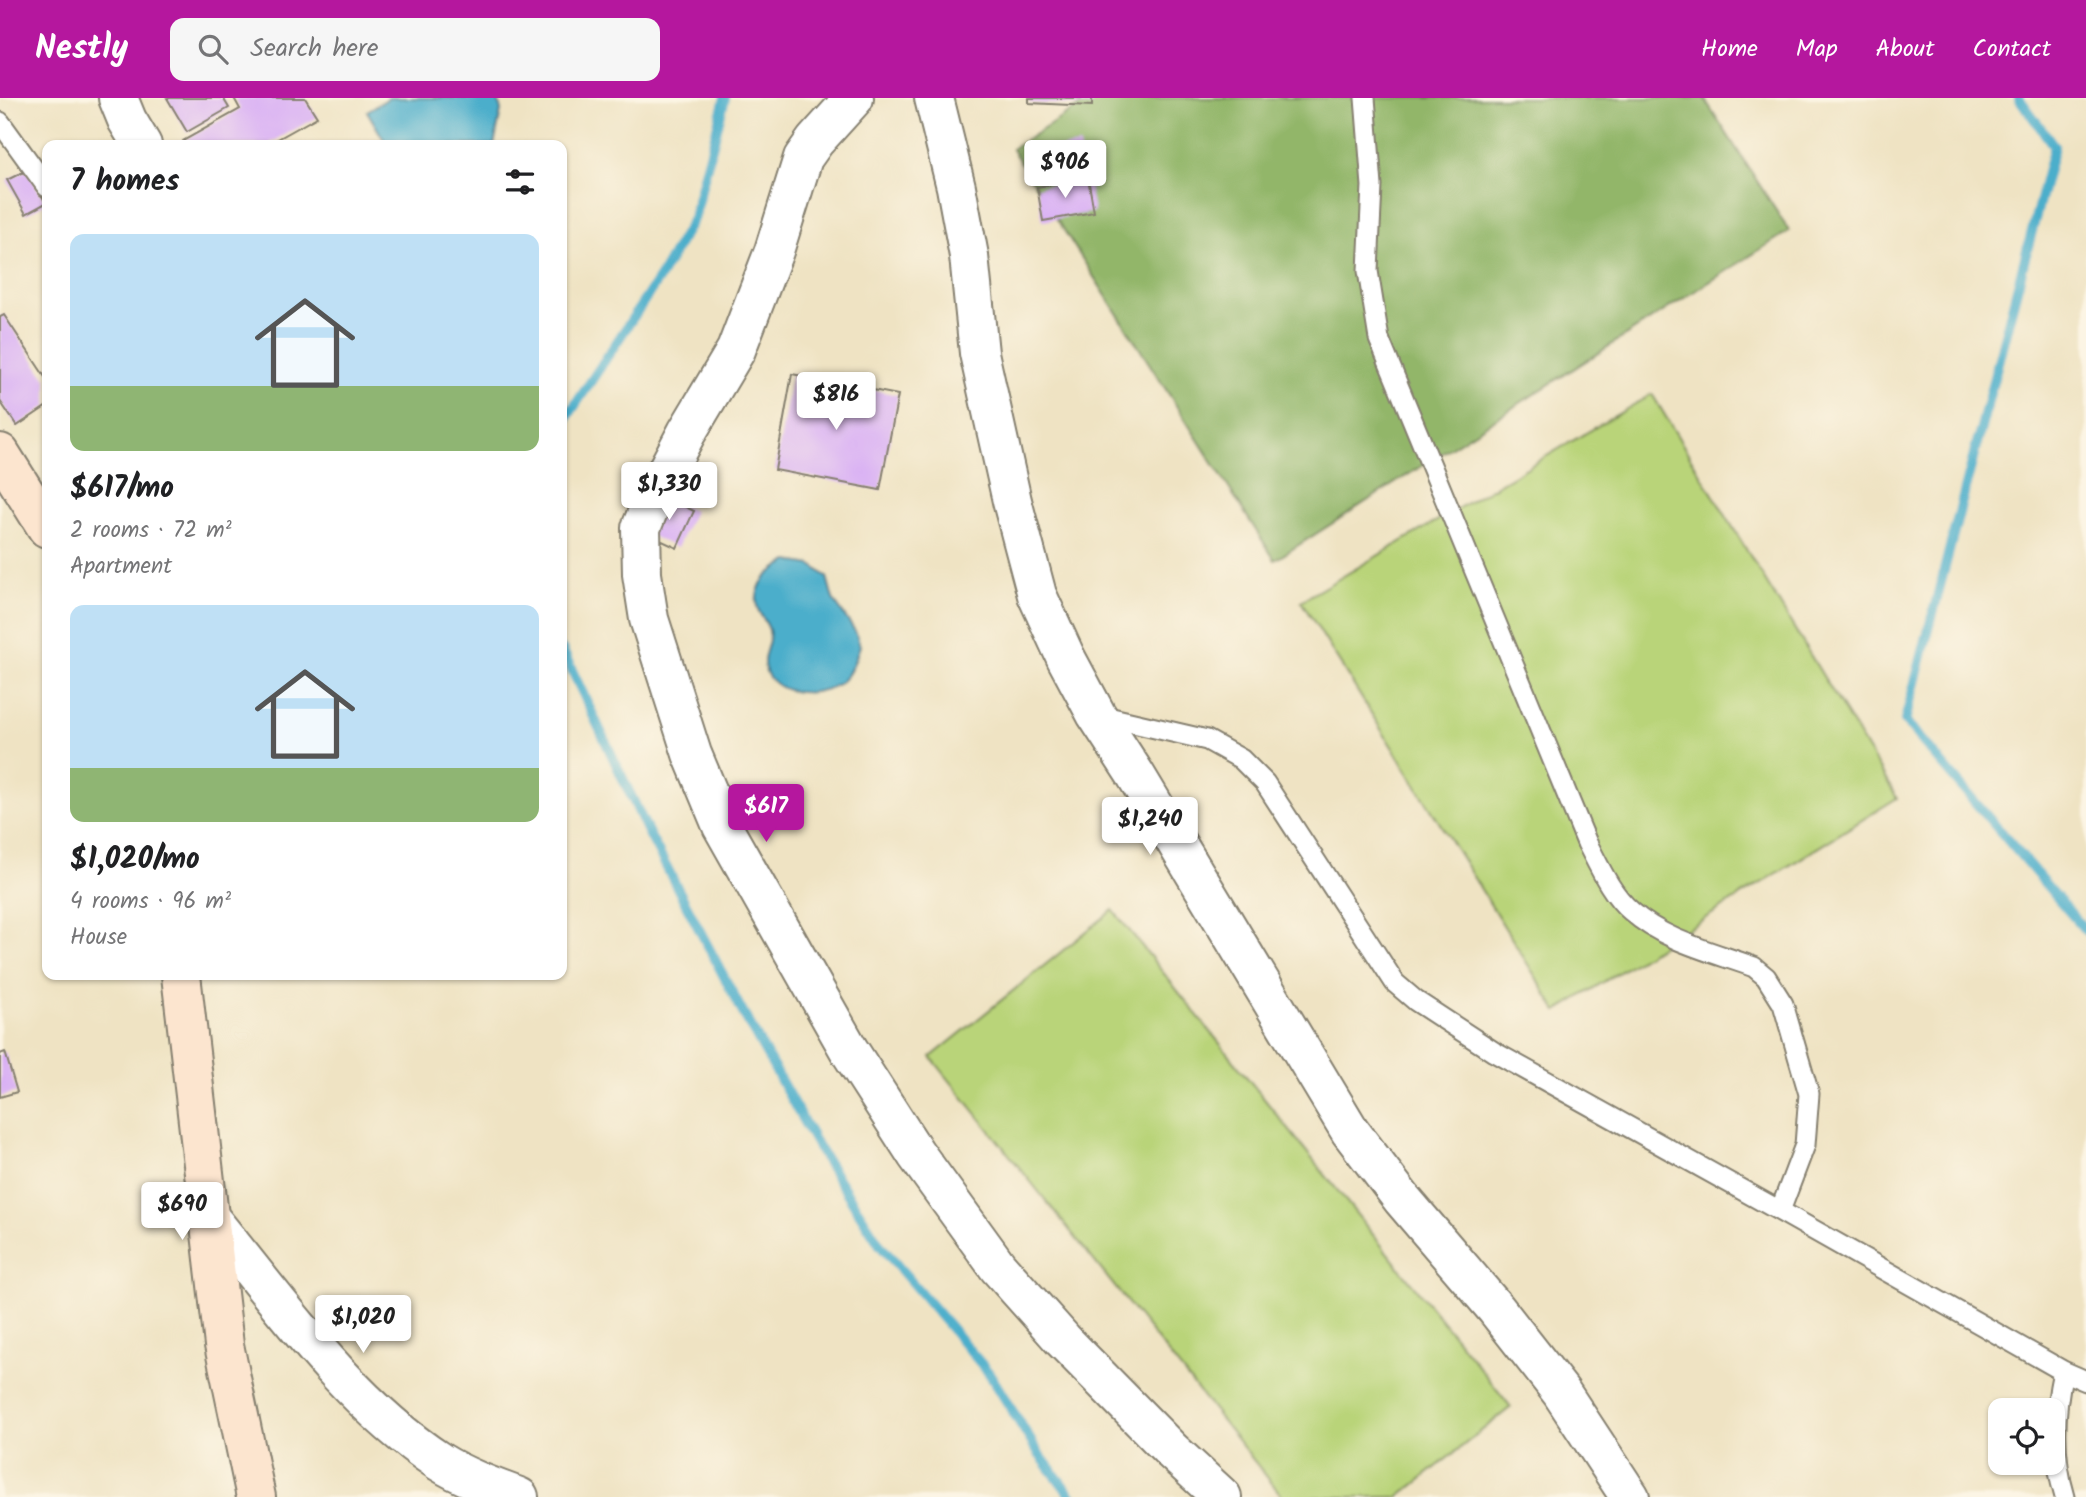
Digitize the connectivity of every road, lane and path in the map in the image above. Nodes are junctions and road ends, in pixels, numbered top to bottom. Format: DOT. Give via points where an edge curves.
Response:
graph roads {
  1 [pos="118,98"];
  2 [pos="854,98"];
  3 [pos="934,98"];
  4 [pos="1366,98"];
  5 [pos="0,122"];
  6 [pos="139,140"];
  7 [pos="42,180"];
  8 [pos="21,475"];
  9 [pos="42,518"];
  10 [pos="1096,714"];
  11 [pos="182,980"];
  12 [pos="1780,1211"];
  13 [pos="209,1217"];
  14 [pos="2063,1371"];
  15 [pos="2086,1381"];
  16 [pos="256,1497"];
  17 [pos="519,1497"];
  18 [pos="1222,1497"];
  19 [pos="1630,1497"];
  20 [pos="2065,1497"];
  1 -- 6 [label="street"];
  2 -- 18 [label="street" via="803,158 736,350 687,432 641,528 649,620 692,754 722,826 849,1050 916,1154 998,1267 1063,1340"];
  3 -- 10 [label="street" via="964,228 979,353 1022,542 1037,595"];
  4 -- 12 [label="lane" via="1372,186 1368,271 1379,339 1587,843 1630,911 1656,930 1754,967 1783,1004 1810,1094 1805,1145"];
  5 -- 7 [label="lane"];
  8 -- 9 [label="street"];
  10 -- 12 [label="lane" via="1207,740 1241,760 1265,783 1395,983 1416,1001 1494,1052"];
  10 -- 19 [label="street" via="1350,1131 1561,1392"];
  11 -- 13 [label="street"];
  12 -- 14 [label="lane"];
  13 -- 16 [label="street" via="224,1345"];
  13 -- 17 [label="street" via="340,1374 398,1431 442,1463"];
  14 -- 15 [label="lane"];
  14 -- 20 [label="lane" via="2055,1441"];
}
